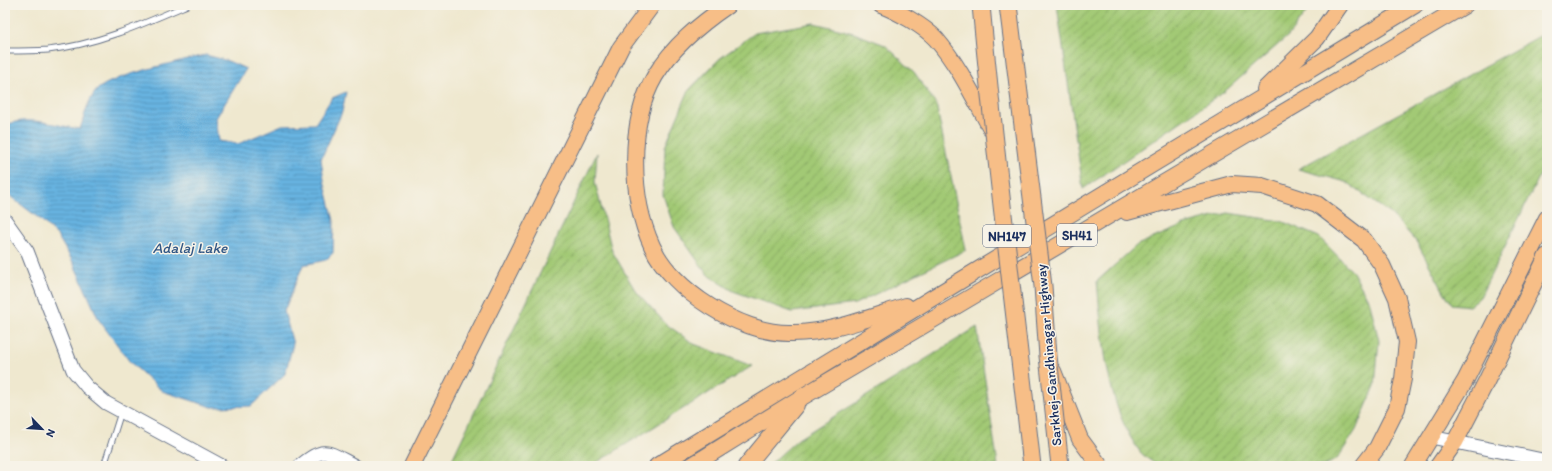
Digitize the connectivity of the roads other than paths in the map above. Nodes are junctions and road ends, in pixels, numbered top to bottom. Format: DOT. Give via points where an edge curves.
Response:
graph roads {
  1 [pos="187,5"];
  2 [pos="652,5"];
  3 [pos="728,5"];
  4 [pos="881,5"];
  5 [pos="981,5"];
  6 [pos="1008,5"];
  7 [pos="1340,5"];
  8 [pos="1415,5"];
  9 [pos="1465,5"];
  10 [pos="5,51"];
  11 [pos="1244,110"];
  12 [pos="993,132"];
  13 [pos="1107,218"];
  14 [pos="1547,218"];
  15 [pos="5,220"];
  16 [pos="1547,256"];
  17 [pos="930,298"];
  18 [pos="1048,356"];
  19 [pos="802,397"];
  20 [pos="121,411"];
  21 [pos="1431,437"];
  22 [pos="1455,442"];
  23 [pos="1547,460"];
  24 [pos="104,466"];
  25 [pos="222,466"];
  26 [pos="300,466"];
  27 [pos="355,466"];
  28 [pos="412,466"];
  29 [pos="657,466"];
  30 [pos="691,466"];
  31 [pos="746,466"];
  32 [pos="1032,466"];
  33 [pos="1060,466"];
  34 [pos="1100,466"];
  35 [pos="1363,466"];
  36 [pos="1413,466"];
  37 [pos="1438,466"];
  1 -- 10 [label="lane" via="120,32 80,44 48,50"];
  2 -- 28 [label="main road" via="621,47"];
  3 -- 17 [label="main road" via="703,22 674,50 654,77 641,111 636,145 635,180 643,220 652,247 671,274 697,298 752,328 788,334 831,329"];
  4 -- 12 [label="main road" via="898,11 935,38 961,74"];
  5 -- 12 [label="highway, Sarkhej-Gandhinagar Highway / NH147, bridge"];
  6 -- 18 [label="highway, Sarkhej-Gandhinagar Highway / NH147, bridge" via="1042,278"];
  7 -- 11 [label="main road" via="1317,38"];
  8 -- 11 [label="main road, SH41"];
  9 -- 13 [label="main road, SH41"];
  11 -- 17 [label="main road, SH41"];
  12 -- 32 [label="highway, Sarkhej-Gandhinagar Highway / NH147, bridge"];
  13 -- 19 [label="main road, SH41"];
  13 -- 35 [label="main road" via="1232,184 1262,186 1317,204 1364,240 1382,264 1397,298 1407,342 1398,408 1377,448"];
  14 -- 21 [label="main road" via="1465,381"];
  15 -- 20 [label="street" via="27,252 73,370 87,387 106,403"];
  16 -- 22 [label="main road"];
  17 -- 29 [label="main road, SH41"];
  18 -- 33 [label="highway, Sarkhej-Gandhinagar Highway / NH147, bridge"];
  18 -- 34 [label="main road" via="1080,439"];
  19 -- 30 [label="main road, SH41"];
  19 -- 31 [label="main road"];
  20 -- 24 [label="lane"];
  20 -- 25 [label="street"];
  21 -- 22 [label="street"];
  21 -- 36 [label="main road"];
  22 -- 23 [label="street"];
  22 -- 37 [label="main road"];
  26 -- 27 [label="street" via="313,454 322,452 332,454"];
}
